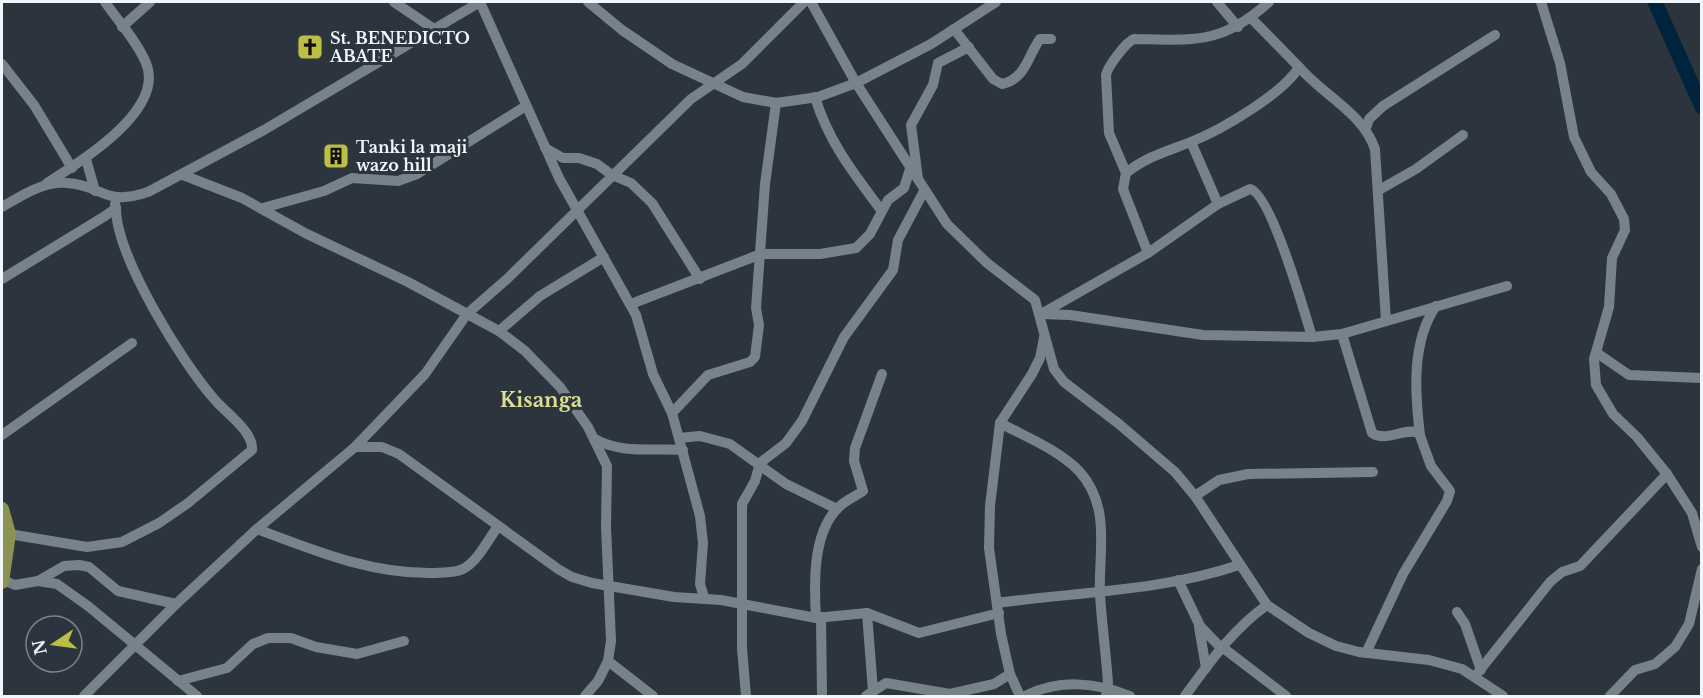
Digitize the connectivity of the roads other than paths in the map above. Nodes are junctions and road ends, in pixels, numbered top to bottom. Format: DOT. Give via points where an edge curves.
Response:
graph roads {
  1 [pos="105,2"];
  2 [pos="150,2"];
  3 [pos="394,2"];
  4 [pos="480,2"];
  5 [pos="588,2"];
  6 [pos="804,2"];
  7 [pos="812,2"];
  8 [pos="996,2"];
  9 [pos="1217,2"];
  10 [pos="1269,2"];
  11 [pos="1541,2"];
  12 [pos="1251,18"];
  13 [pos="122,27"];
  14 [pos="1238,27"];
  15 [pos="434,29"];
  16 [pos="954,29"];
  17 [pos="1495,35"];
  18 [pos="1051,39"];
  19 [pos="969,47"];
  20 [pos="2,64"];
  21 [pos="1299,68"];
  22 [pos="716,82"];
  23 [pos="856,83"];
  24 [pos="815,97"];
  25 [pos="777,103"];
  26 [pos="526,106"];
  27 [pos="1366,128"];
  28 [pos="1463,135"];
  29 [pos="1191,142"];
  30 [pos="545,148"];
  31 [pos="86,159"];
  32 [pos="72,168"];
  33 [pos="910,169"];
  34 [pos="1126,173"];
  35 [pos="183,175"];
  36 [pos="612,176"];
  37 [pos="918,180"];
  38 [pos="42,186"];
  39 [pos="1379,190"];
  40 [pos="95,191"];
  41 [pos="924,191"];
  42 [pos="115,203"];
  43 [pos="1218,204"];
  44 [pos="2,207"];
  45 [pos="263,208"];
  46 [pos="881,210"];
  47 [pos="575,211"];
  48 [pos="1148,253"];
  49 [pos="761,254"];
  50 [pos="604,257"];
  51 [pos="2,279"];
  52 [pos="700,279"];
  53 [pos="1507,286"];
  54 [pos="631,304"];
  55 [pos="1436,306"];
  56 [pos="467,314"];
  57 [pos="1041,314"];
  58 [pos="1386,321"];
  59 [pos="500,331"];
  60 [pos="1342,334"];
  61 [pos="1045,336"];
  62 [pos="1312,337"];
  63 [pos="132,343"];
  64 [pos="1597,353"];
  65 [pos="882,374"];
  66 [pos="1701,378"];
  67 [pos="672,413"];
  68 [pos="1000,423"];
  69 [pos="2,435"];
  70 [pos="1420,435"];
  71 [pos="679,438"];
  72 [pos="595,439"];
  73 [pos="355,447"];
  74 [pos="683,450"];
  75 [pos="760,464"];
  76 [pos="1373,472"];
  77 [pos="1667,474"];
  78 [pos="1195,496"];
  79 [pos="2,508"];
  80 [pos="837,509"];
  81 [pos="498,526"];
  82 [pos="257,529"];
  83 [pos="9,534"];
  84 [pos="1701,547"];
  85 [pos="1239,565"];
  86 [pos="1701,569"];
  87 [pos="1178,580"];
  88 [pos="2,581"];
  89 [pos="38,581"];
  90 [pos="610,586"];
  91 [pos="1100,592"];
  92 [pos="704,597"];
  93 [pos="176,604"];
  94 [pos="742,605"];
  95 [pos="1267,605"];
  96 [pos="998,608"];
  97 [pos="1457,612"];
  98 [pos="867,613"];
  99 [pos="818,617"];
  100 [pos="1198,621"];
  101 [pos="404,641"];
  102 [pos="135,645"];
  103 [pos="1221,648"];
  104 [pos="1366,653"];
  105 [pos="608,661"];
  106 [pos="1206,668"];
  107 [pos="1478,673"];
  108 [pos="1010,674"];
  109 [pos="178,681"];
  110 [pos="870,693"];
  111 [pos="1107,694"];
  112 [pos="84,696"];
  113 [pos="197,696"];
  114 [pos="585,696"];
  115 [pos="653,696"];
  116 [pos="746,696"];
  117 [pos="822,696"];
  118 [pos="1020,696"];
  119 [pos="1025,696"];
  120 [pos="1130,696"];
  121 [pos="1185,696"];
  122 [pos="1286,696"];
  123 [pos="1503,696"];
  124 [pos="1610,696"];
  1 -- 13 [label="street"];
  2 -- 13 [label="street"];
  3 -- 15 [label="street"];
  4 -- 15 [label="street"];
  4 -- 26 [label="street"];
  5 -- 22 [label="street" via="653,52 687,72"];
  6 -- 22 [label="street" via="742,64"];
  7 -- 23 [label="street"];
  8 -- 16 [label="street"];
  9 -- 14 [label="street"];
  10 -- 12 [label="street"];
  11 -- 64 [label="street" via="1560,63 1574,137 1591,172 1611,194 1624,219 1624,230 1612,258 1609,307"];
  12 -- 14 [label="street"];
  12 -- 21 [label="street"];
  13 -- 31 [label="street" via="146,63 148,85 131,118"];
  14 -- 34 [label="street" via="1211,38 1131,40 1111,62 1106,75 1108,122"];
  15 -- 35 [label="street"];
  16 -- 19 [label="street"];
  16 -- 23 [label="street"];
  17 -- 27 [label="street" via="1383,106 1369,119"];
  18 -- 19 [label="street" via="1040,39 1028,65 1013,80 1002,84 993,79"];
  19 -- 37 [label="street" via="938,63 933,85 913,117 911,132"];
  20 -- 32 [label="street" via="34,105"];
  21 -- 27 [label="street"];
  21 -- 29 [label="street" via="1287,83 1245,113"];
  22 -- 25 [label="street" via="743,97"];
  22 -- 36 [label="street" via="691,99"];
  23 -- 24 [label="street"];
  23 -- 33 [label="street"];
  24 -- 25 [label="street"];
  24 -- 46 [label="street" via="829,134"];
  25 -- 49 [label="street" via="765,184"];
  26 -- 30 [label="street"];
  26 -- 45 [label="street" via="417,174 398,181 352,178 324,191"];
  27 -- 39 [label="street" via="1375,149"];
  28 -- 39 [label="street"];
  29 -- 34 [label="street" via="1162,151"];
  29 -- 43 [label="street"];
  30 -- 36 [label="street" via="563,158 586,159"];
  30 -- 47 [label="street"];
  31 -- 32 [label="street"];
  31 -- 40 [label="street"];
  32 -- 38 [label="street"];
  33 -- 37 [label="street"];
  33 -- 46 [label="street" via="904,188"];
  34 -- 48 [label="street" via="1123,189"];
  35 -- 42 [label="street"];
  35 -- 45 [label="street"];
  36 -- 47 [label="street"];
  36 -- 52 [label="street" via="631,183 652,203"];
  37 -- 41 [label="street"];
  38 -- 40 [label="street" via="68,183"];
  38 -- 44 [label="street"];
  39 -- 58 [label="street"];
  40 -- 42 [label="street"];
  41 -- 57 [label="street" via="955,231 987,263 1035,300"];
  41 -- 75 [label="street" via="898,240 893,270 844,338 802,421 786,443"];
  42 -- 51 [label="street"];
  42 -- 83 [label="street" via="123,248 162,320 208,393 250,438 252,450 159,523 122,542 87,547"];
  43 -- 48 [label="street"];
  43 -- 62 [label="street" via="1250,189 1258,194 1277,232"];
  45 -- 56 [label="street"];
  46 -- 49 [label="street" via="870,234 856,248 820,254"];
  47 -- 50 [label="street"];
  47 -- 56 [label="street"];
  48 -- 57 [label="street"];
  49 -- 52 [label="street"];
  49 -- 67 [label="street" via="755,357 708,375"];
  50 -- 54 [label="street"];
  50 -- 59 [label="street" via="540,296"];
  52 -- 54 [label="street"];
  53 -- 55 [label="street"];
  54 -- 67 [label="street" via="653,374"];
  55 -- 58 [label="street"];
  55 -- 70 [label="street" via="1428,321 1418,365"];
  56 -- 59 [label="street"];
  56 -- 73 [label="street" via="425,374"];
  57 -- 61 [label="street"];
  57 -- 62 [label="street" via="1203,335"];
  58 -- 60 [label="street"];
  59 -- 72 [label="street" via="560,387"];
  60 -- 62 [label="street"];
  60 -- 70 [label="street" via="1372,433 1380,436 1415,431"];
  61 -- 68 [label="street" via="1032,374"];
  61 -- 78 [label="street" via="1054,369 1064,382 1160,458"];
  63 -- 69 [label="street"];
  64 -- 66 [label="street" via="1629,375"];
  64 -- 77 [label="street" via="1596,385 1604,399"];
  65 -- 80 [label="street" via="855,448 854,461 863,491"];
  67 -- 71 [label="street"];
  68 -- 91 [label="street" via="1066,461 1080,472 1092,491 1102,534"];
  68 -- 96 [label="street" via="989,537"];
  70 -- 104 [label="street" via="1431,466 1449,488 1450,496 1403,574"];
  71 -- 74 [label="street"];
  71 -- 75 [label="street" via="700,436 730,444"];
  72 -- 74 [label="street" via="625,449"];
  72 -- 90 [label="street" via="607,466"];
  73 -- 81 [label="street" via="382,447 399,454"];
  73 -- 82 [label="street"];
  74 -- 92 [label="street" via="700,516 700,584"];
  75 -- 80 [label="street" via="786,484"];
  75 -- 94 [label="street" via="742,504"];
  76 -- 78 [label="street" via="1241,475 1219,480"];
  77 -- 84 [label="street" via="1692,513"];
  77 -- 107 [label="street" via="1581,566 1562,572 1550,582"];
  78 -- 85 [label="street"];
  79 -- 83 [label="main road"];
  80 -- 99 [label="street" via="818,551"];
  81 -- 82 [label="street" via="463,569 425,573 335,558"];
  81 -- 90 [label="street" via="572,577"];
  82 -- 93 [label="street"];
  83 -- 88 [label="main road"];
  85 -- 87 [label="street"];
  85 -- 95 [label="street"];
  86 -- 124 [label="street" via="1689,624 1675,647 1655,664 1635,670"];
  87 -- 91 [label="street"];
  87 -- 100 [label="street"];
  88 -- 89 [label="street" via="15,585"];
  89 -- 93 [label="street" via="64,566 80,565 89,567 118,591"];
  89 -- 102 [label="street" via="57,584 71,593"];
  90 -- 92 [label="street" via="674,597"];
  90 -- 105 [label="street"];
  91 -- 96 [label="street"];
  91 -- 111 [label="street"];
  92 -- 94 [label="street"];
  93 -- 102 [label="street"];
  94 -- 99 [label="street"];
  94 -- 116 [label="street"];
  95 -- 103 [label="street"];
  95 -- 104 [label="street" via="1323,640"];
  96 -- 98 [label="street" via="919,633"];
  96 -- 108 [label="street"];
  97 -- 107 [label="street" via="1465,624"];
  98 -- 99 [label="street"];
  98 -- 110 [label="street"];
  99 -- 117 [label="street"];
  100 -- 103 [label="street" via="1206,636"];
  100 -- 106 [label="street"];
  101 -- 109 [label="street" via="357,654 291,638 268,638 253,644 227,668"];
  102 -- 109 [label="street"];
  102 -- 112 [label="street"];
  103 -- 106 [label="street"];
  103 -- 122 [label="street"];
  104 -- 107 [label="street" via="1430,660"];
  105 -- 114 [label="street"];
  105 -- 115 [label="street"];
  106 -- 121 [label="street"];
  107 -- 123 [label="street"];
  108 -- 110 [label="street" via="994,684 959,693 895,683 881,684"];
  108 -- 118 [label="street"];
  109 -- 113 [label="street"];
  111 -- 119 [label="street" via="1066,684 1043,687"];
  111 -- 120 [label="street"];
}
